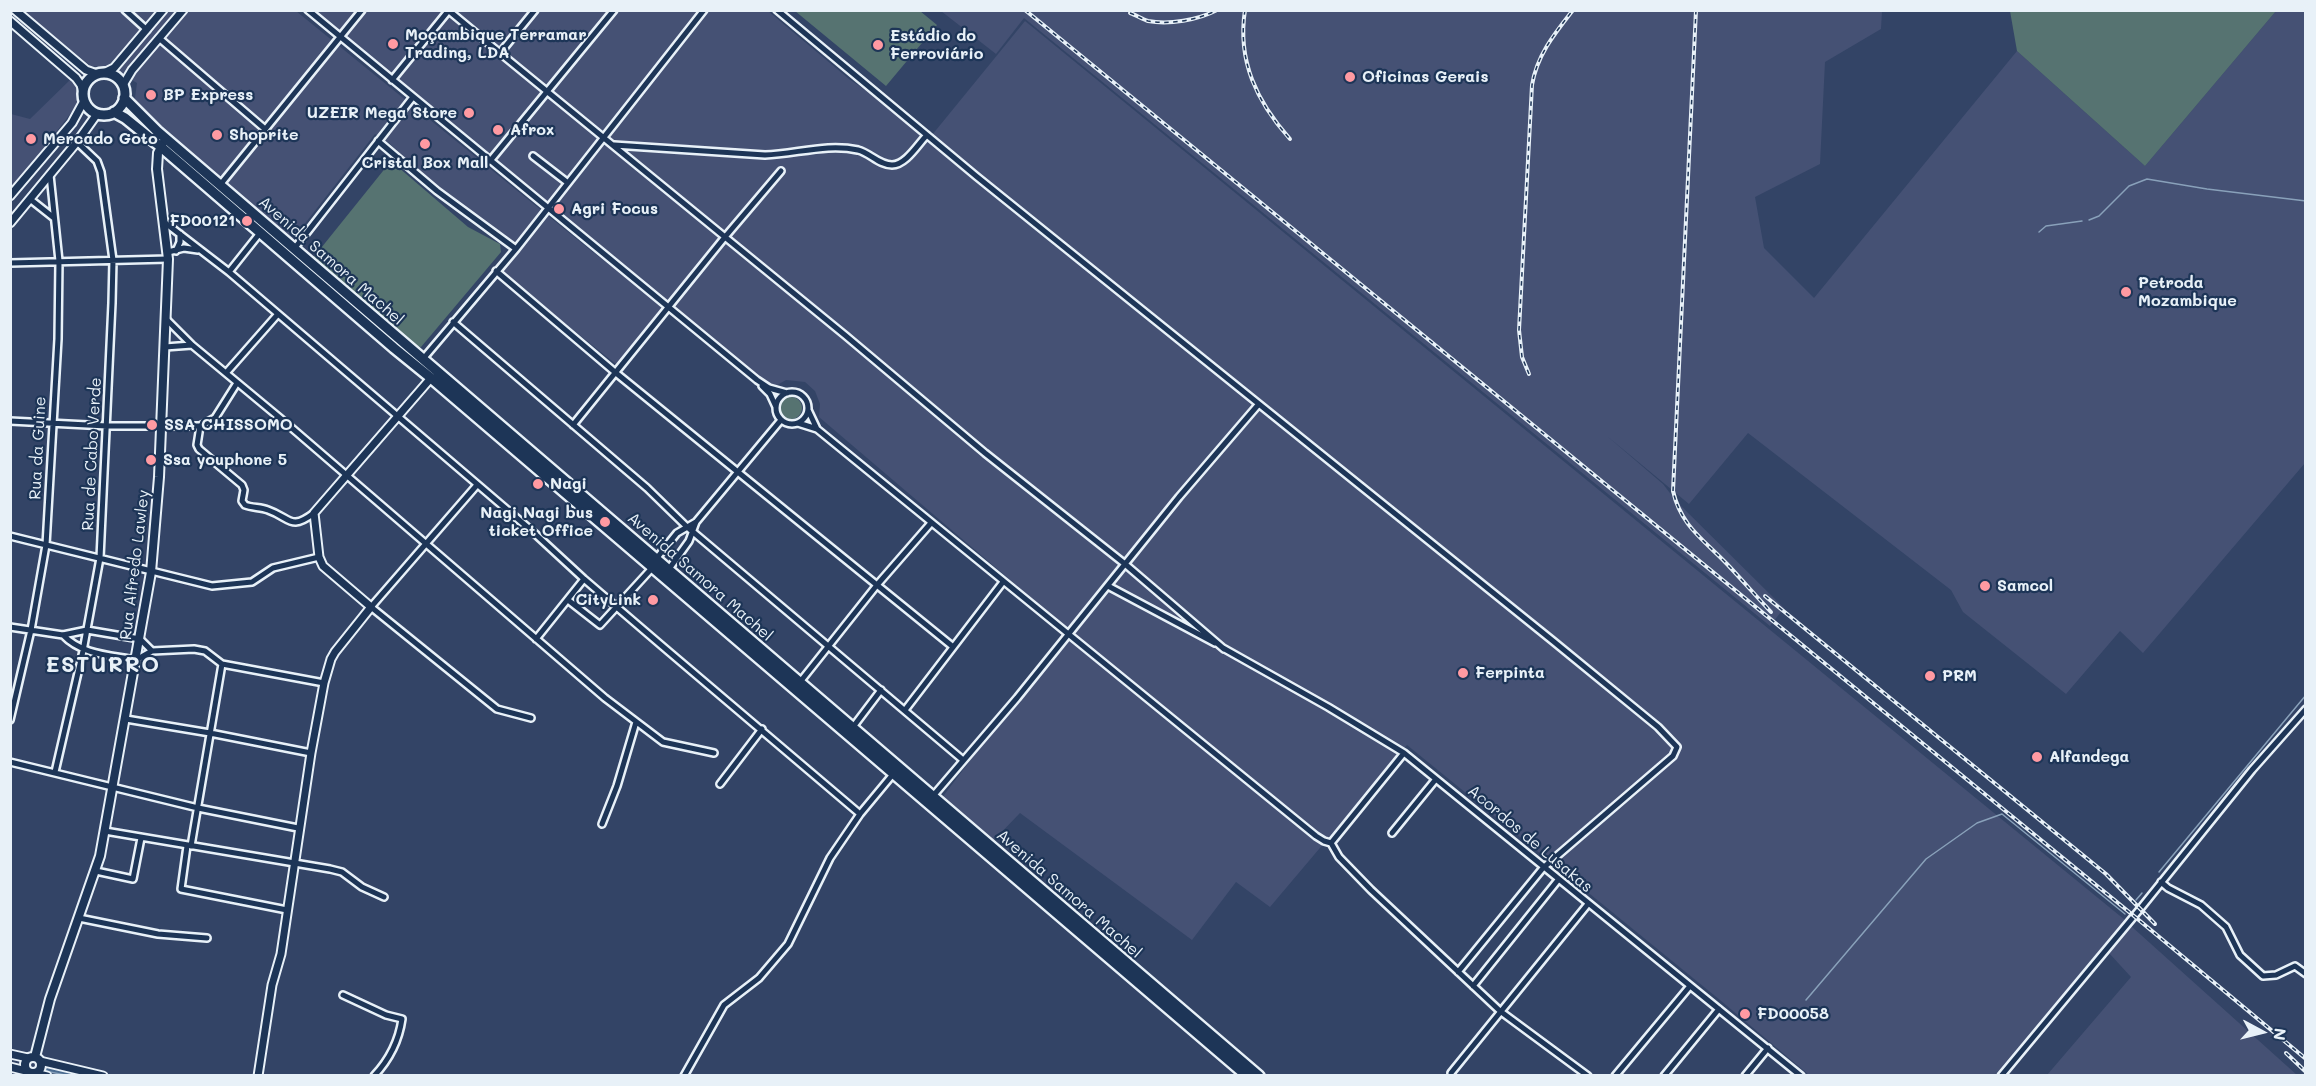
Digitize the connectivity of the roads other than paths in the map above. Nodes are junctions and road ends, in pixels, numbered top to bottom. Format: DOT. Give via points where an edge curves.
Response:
graph roads {
  1 [pos="125,10"];
  2 [pos="183,10"];
  3 [pos="308,10"];
  4 [pos="362,10"];
  5 [pos="535,10"];
  6 [pos="614,10"];
  7 [pos="704,10"];
  8 [pos="777,10"];
  9 [pos="15,11"];
  10 [pos="449,11"];
  11 [pos="162,12"];
  12 [pos="10,21"];
  13 [pos="173,23"];
  14 [pos="147,30"];
  15 [pos="159,38"];
  16 [pos="340,38"];
  17 [pos="500,53"];
  18 [pos="101,74"];
  19 [pos="392,80"];
  20 [pos="123,85"];
  21 [pos="547,91"];
  22 [pos="84,97"];
  23 [pos="413,97"];
  24 [pos="124,98"];
  25 [pos="114,112"];
  26 [pos="97,114"];
  27 [pos="265,129"];
  28 [pos="927,135"];
  29 [pos="604,138"];
  30 [pos="378,141"];
  31 [pos="77,142"];
  32 [pos="164,143"];
  33 [pos="612,145"];
  34 [pos="53,146"];
  35 [pos="46,155"];
  36 [pos="65,156"];
  37 [pos="533,156"];
  38 [pos="490,161"];
  39 [pos="58,165"];
  40 [pos="781,171"];
  41 [pos="198,172"];
  42 [pos="50,175"];
  43 [pos="568,183"];
  44 [pos="220,185"];
  45 [pos="10,196"];
  46 [pos="30,199"];
  47 [pos="239,208"];
  48 [pos="549,208"];
  49 [pos="54,218"];
  50 [pos="11,220"];
  51 [pos="164,222"];
  52 [pos="260,233"];
  53 [pos="180,234"];
  54 [pos="725,237"];
  55 [pos="281,245"];
  56 [pos="516,249"];
  57 [pos="199,250"];
  58 [pos="171,254"];
  59 [pos="297,256"];
  60 [pos="59,261"];
  61 [pos="113,261"];
  62 [pos="10,263"];
  63 [pos="496,271"];
  64 [pos="229,272"];
  65 [pos="669,306"];
  66 [pos="278,314"];
  67 [pos="166,319"];
  68 [pos="453,322"];
  69 [pos="400,340"];
  70 [pos="192,345"];
  71 [pos="165,347"];
  72 [pos="394,348"];
  73 [pos="423,359"];
  74 [pos="226,373"];
  75 [pos="616,373"];
  76 [pos="431,378"];
  77 [pos="757,380"];
  78 [pos="237,383"];
  79 [pos="787,393"];
  80 [pos="465,401"];
  81 [pos="1258,405"];
  82 [pos="776,407"];
  83 [pos="808,410"];
  84 [pos="398,417"];
  85 [pos="781,420"];
  86 [pos="10,421"];
  87 [pos="798,423"];
  88 [pos="53,424"];
  89 [pos="573,425"];
  90 [pos="107,426"];
  91 [pos="162,426"];
  92 [pos="200,426"];
  93 [pos="817,429"];
  94 [pos="737,471"];
  95 [pos="348,476"];
  96 [pos="477,485"];
  97 [pos="314,513"];
  98 [pos="696,522"];
  99 [pos="931,523"];
  100 [pos="686,526"];
  101 [pos="693,532"];
  102 [pos="10,536"];
  103 [pos="46,544"];
  104 [pos="424,544"];
  105 [pos="319,557"];
  106 [pos="100,558"];
  107 [pos="655,563"];
  108 [pos="1125,564"];
  109 [pos="669,570"];
  110 [pos="151,572"];
  111 [pos="584,579"];
  112 [pos="1003,582"];
  113 [pos="877,585"];
  114 [pos="1108,586"];
  115 [pos="568,600"];
  116 [pos="617,606"];
  117 [pos="371,607"];
  118 [pos="10,627"];
  119 [pos="32,630"];
  120 [pos="87,630"];
  121 [pos="1068,634"];
  122 [pos="63,635"];
  123 [pos="140,639"];
  124 [pos="536,639"];
  125 [pos="828,646"];
  126 [pos="952,646"];
  127 [pos="1224,649"];
  128 [pos="83,651"];
  129 [pos="152,651"];
  130 [pos="136,660"];
  131 [pos="222,664"];
  132 [pos="800,682"];
  133 [pos="324,683"];
  134 [pos="880,690"];
  135 [pos="904,710"];
  136 [pos="2306,710"];
  137 [pos="531,718"];
  138 [pos="126,719"];
  139 [pos="10,720"];
  140 [pos="636,722"];
  141 [pos="853,727"];
  142 [pos="762,729"];
  143 [pos="210,732"];
  144 [pos="311,753"];
  145 [pos="714,753"];
  146 [pos="1404,753"];
  147 [pos="963,760"];
  148 [pos="10,762"];
  149 [pos="896,770"];
  150 [pos="55,772"];
  151 [pos="1436,779"];
  152 [pos="720,784"];
  153 [pos="113,789"];
  154 [pos="933,796"];
  155 [pos="198,808"];
  156 [pos="860,814"];
  157 [pos="602,824"];
  158 [pos="298,828"];
  159 [pos="105,831"];
  160 [pos="1392,833"];
  161 [pos="141,837"];
  162 [pos="1331,843"];
  163 [pos="189,846"];
  164 [pos="293,863"];
  165 [pos="1543,868"];
  166 [pos="96,871"];
  167 [pos="1558,880"];
  168 [pos="2162,882"];
  169 [pos="384,897"];
  170 [pos="1588,904"];
  171 [pos="287,910"];
  172 [pos="79,918"];
  173 [pos="207,938"];
  174 [pos="1458,972"];
  175 [pos="2306,974"];
  176 [pos="1473,986"];
  177 [pos="1690,986"];
  178 [pos="343,995"];
  179 [pos="1719,1009"];
  180 [pos="1500,1011"];
  181 [pos="1767,1048"];
  182 [pos="10,1054"];
  183 [pos="34,1059"];
  184 [pos="10,1067"];
  185 [pos="30,1073"];
  186 [pos="1450,1073"];
  187 [pos="47,1076"];
  188 [pos="103,1076"];
  189 [pos="258,1076"];
  190 [pos="374,1076"];
  191 [pos="684,1076"];
  192 [pos="1247,1076"];
  193 [pos="1259,1076"];
  194 [pos="1587,1076"];
  195 [pos="1615,1076"];
  196 [pos="1664,1076"];
  197 [pos="1745,1076"];
  198 [pos="1801,1076"];
  199 [pos="2001,1076"];
  1 -- 14 [label="street"];
  2 -- 13 [label="street"];
  3 -- 16 [label="street"];
  4 -- 16 [label="street"];
  5 -- 17 [label="street"];
  6 -- 21 [label="street"];
  7 -- 29 [label="street"];
  8 -- 28 [label="street"];
  9 -- 18 [label="street" via="86,70"];
  10 -- 17 [label="street"];
  10 -- 19 [label="street"];
  11 -- 13 [label="street"];
  11 -- 14 [label="street"];
  12 -- 22 [label="street" via="76,78"];
  13 -- 15 [label="street"];
  14 -- 18 [label="street" via="114,68"];
  15 -- 20 [label="street"];
  15 -- 27 [label="street"];
  16 -- 19 [label="street"];
  16 -- 27 [label="street"];
  17 -- 21 [label="street"];
  18 -- 20 [label="highway" via="114,75"];
  18 -- 22 [label="highway" via="88,80"];
  19 -- 23 [label="street"];
  20 -- 24 [label="highway"];
  21 -- 29 [label="street"];
  21 -- 38 [label="street"];
  22 -- 26 [label="highway"];
  22 -- 34 [label="street" via="72,123"];
  23 -- 30 [label="street"];
  23 -- 38 [label="street"];
  24 -- 25 [label="highway"];
  24 -- 32 [label="highway, Avenida Samora Machel"];
  25 -- 26 [label="highway"];
  25 -- 32 [label="highway, Avenida Samora Machel"];
  26 -- 31 [label="street"];
  27 -- 44 [label="street"];
  28 -- 33 [label="street" via="901,163 892,165 860,150 814,148 765,155"];
  28 -- 81 [label="street"];
  29 -- 33 [label="street"];
  29 -- 43 [label="street"];
  30 -- 56 [label="street" via="436,192"];
  30 -- 59 [label="street"];
  31 -- 36 [label="street"];
  31 -- 61 [label="street, Rua de Cabo Verde" via="97,161 101,172"];
  32 -- 41 [label="highway, Avenida Samora Machel"];
  32 -- 51 [label="main road, Rua Alfredo Lawley" via="158,153 157,169"];
  33 -- 54 [label="street"];
  34 -- 35 [label="street"];
  34 -- 36 [label="street"];
  35 -- 39 [label="street"];
  35 -- 45 [label="street"];
  36 -- 39 [label="street"];
  37 -- 43 [label="street"];
  38 -- 48 [label="street"];
  39 -- 42 [label="street"];
  40 -- 54 [label="street"];
  41 -- 44 [label="highway, Avenida Samora Machel"];
  41 -- 47 [label="highway, Avenida Samora Machel"];
  42 -- 46 [label="street"];
  42 -- 49 [label="street, Rua da Guine"];
  43 -- 48 [label="street"];
  44 -- 47 [label="highway, Avenida Samora Machel"];
  46 -- 49 [label="street"];
  46 -- 50 [label="street"];
  47 -- 52 [label="highway, Avenida Samora Machel"];
  47 -- 55 [label="highway, Avenida Samora Machel"];
  48 -- 56 [label="street"];
  48 -- 65 [label="street"];
  49 -- 60 [label="street, Rua da Guine"];
  51 -- 53 [label="street"];
  51 -- 58 [label="main road, Rua Alfredo Lawley"];
  52 -- 55 [label="highway, Avenida Samora Machel"];
  52 -- 64 [label="street"];
  53 -- 57 [label="street"];
  53 -- 58 [label="street" via="180,242"];
  54 -- 65 [label="street"];
  54 -- 108 [label="street"];
  55 -- 59 [label="highway, Avenida Samora Machel"];
  55 -- 59 [label="highway, Avenida Samora Machel"];
  56 -- 63 [label="street"];
  57 -- 58 [label="street" via="184,248"];
  57 -- 64 [label="street"];
  58 -- 61 [label="street"];
  58 -- 67 [label="main road, Rua Alfredo Lawley"];
  59 -- 69 [label="highway, Avenida Samora Machel"];
  59 -- 72 [label="highway, Avenida Samora Machel"];
  60 -- 61 [label="street"];
  60 -- 62 [label="street"];
  60 -- 88 [label="street, Rua da Guine"];
  61 -- 90 [label="street, Rua de Cabo Verde"];
  63 -- 68 [label="street"];
  63 -- 75 [label="street"];
  64 -- 66 [label="street"];
  65 -- 75 [label="street"];
  65 -- 77 [label="street"];
  66 -- 74 [label="street"];
  66 -- 84 [label="street"];
  67 -- 70 [label="street"];
  67 -- 71 [label="main road, Rua Alfredo Lawley"];
  68 -- 73 [label="street"];
  68 -- 89 [label="street"];
  69 -- 72 [label="highway"];
  69 -- 73 [label="highway, Avenida Samora Machel"];
  70 -- 71 [label="street"];
  70 -- 74 [label="street"];
  71 -- 91 [label="main road, Rua Alfredo Lawley"];
  72 -- 76 [label="highway, Avenida Samora Machel"];
  73 -- 80 [label="highway, Avenida Samora Machel"];
  74 -- 78 [label="street"];
  75 -- 89 [label="street"];
  75 -- 94 [label="street"];
  76 -- 80 [label="highway, Avenida Samora Machel"];
  76 -- 84 [label="street"];
  77 -- 79 [label="street"];
  77 -- 82 [label="street"];
  78 -- 92 [label="street" via="215,417"];
  78 -- 95 [label="street"];
  79 -- 82 [label="street"];
  79 -- 83 [label="street" via="801,395"];
  80 -- 107 [label="highway, Avenida Samora Machel"];
  81 -- 108 [label="street"];
  81 -- 165 [label="street" via="1554,640 1677,747 1673,756"];
  82 -- 85 [label="street"];
  83 -- 87 [label="street"];
  83 -- 93 [label="street"];
  84 -- 95 [label="street"];
  84 -- 96 [label="street"];
  85 -- 87 [label="street"];
  85 -- 94 [label="street"];
  86 -- 88 [label="street"];
  87 -- 93 [label="street"];
  88 -- 90 [label="street"];
  88 -- 103 [label="street, Rua da Guine"];
  89 -- 100 [label="street"];
  90 -- 91 [label="street"];
  90 -- 106 [label="street, Rua de Cabo Verde"];
  91 -- 92 [label="street"];
  91 -- 110 [label="main road, Rua Alfredo Lawley"];
  92 -- 97 [label="street" via="199,449 242,485 244,505 268,510 295,523"];
  93 -- 99 [label="street"];
  94 -- 98 [label="street"];
  94 -- 113 [label="street"];
  95 -- 97 [label="street"];
  95 -- 104 [label="street"];
  96 -- 104 [label="street"];
  96 -- 111 [label="street"];
  97 -- 105 [label="street"];
  98 -- 100 [label="street"];
  98 -- 101 [label="street"];
  99 -- 112 [label="street"];
  99 -- 113 [label="street"];
  100 -- 101 [label="street"];
  100 -- 107 [label="street"];
  101 -- 109 [label="street"];
  101 -- 125 [label="street"];
  102 -- 103 [label="street"];
  103 -- 106 [label="street"];
  103 -- 119 [label="street, Rua da Guine"];
  104 -- 117 [label="street"];
  104 -- 124 [label="street"];
  105 -- 110 [label="street" via="273,568 252,582 225,586"];
  105 -- 117 [label="street" via="329,572"];
  106 -- 110 [label="street"];
  106 -- 120 [label="street, Rua de Cabo Verde"];
  107 -- 109 [label="highway, Avenida Samora Machel"];
  107 -- 116 [label="street"];
  107 -- 149 [label="highway, Avenida Samora Machel"];
  108 -- 114 [label="street"];
  108 -- 127 [label="street"];
  109 -- 132 [label="highway, Avenida Samora Machel"];
  110 -- 123 [label="main road, Rua Alfredo Lawley"];
  111 -- 115 [label="street"];
  111 -- 116 [label="street"];
  112 -- 121 [label="street"];
  112 -- 126 [label="street"];
  113 -- 125 [label="street"];
  113 -- 126 [label="street"];
  114 -- 121 [label="street"];
  114 -- 127 [label="street"];
  115 -- 116 [label="street" via="600,625"];
  115 -- 124 [label="street"];
  116 -- 142 [label="street"];
  117 -- 133 [label="street" via="335,652"];
  117 -- 137 [label="street" via="497,709"];
  118 -- 119 [label="street"];
  119 -- 122 [label="street"];
  119 -- 139 [label="street, Rua da Guine"];
  120 -- 122 [label="street"];
  120 -- 123 [label="street"];
  120 -- 128 [label="street, Rua de Cabo Verde"];
  121 -- 147 [label="street"];
  121 -- 162 [label="street" via="1323,842"];
  122 -- 128 [label="street"];
  123 -- 129 [label="street"];
  123 -- 130 [label="main road, Rua Alfredo Lawley"];
  124 -- 140 [label="street"];
  125 -- 132 [label="street"];
  125 -- 134 [label="street"];
  126 -- 135 [label="street"];
  127 -- 146 [label="street, Acordos de Lusakas"];
  128 -- 130 [label="street"];
  128 -- 150 [label="street, Rua de Cabo Verde"];
  129 -- 130 [label="street"];
  129 -- 131 [label="street" via="194,649"];
  130 -- 138 [label="main road, Rua Alfredo Lawley"];
  131 -- 133 [label="street"];
  131 -- 143 [label="street"];
  132 -- 141 [label="highway, Avenida Samora Machel"];
  133 -- 144 [label="street"];
  134 -- 135 [label="street"];
  134 -- 141 [label="street"];
  135 -- 147 [label="street"];
  136 -- 168 [label="street"];
  138 -- 143 [label="street"];
  138 -- 153 [label="main road, Rua Alfredo Lawley"];
  140 -- 145 [label="street" via="663,742"];
  140 -- 157 [label="street"];
  141 -- 149 [label="highway, Avenida Samora Machel"];
  142 -- 152 [label="street"];
  142 -- 156 [label="street"];
  143 -- 144 [label="street"];
  143 -- 155 [label="street"];
  144 -- 158 [label="street"];
  146 -- 151 [label="street, Acordos de Lusakas"];
  146 -- 162 [label="street"];
  147 -- 154 [label="street"];
  148 -- 150 [label="street"];
  149 -- 154 [label="highway, Avenida Samora Machel"];
  149 -- 156 [label="street"];
  149 -- 192 [label="highway, Avenida Samora Machel"];
  150 -- 153 [label="street"];
  151 -- 160 [label="street"];
  151 -- 165 [label="street, Acordos de Lusakas"];
  153 -- 155 [label="street"];
  153 -- 159 [label="main road, Rua Alfredo Lawley"];
  154 -- 193 [label="highway, Avenida Samora Machel"];
  155 -- 158 [label="street"];
  155 -- 163 [label="street"];
  156 -- 191 [label="street" via="822,872 788,944 759,978 724,1005"];
  158 -- 164 [label="street"];
  159 -- 161 [label="street"];
  159 -- 166 [label="main road, Rua Alfredo Lawley"];
  161 -- 163 [label="street"];
  161 -- 166 [label="street" via="133,879"];
  162 -- 174 [label="street" via="1371,890"];
  163 -- 164 [label="street"];
  163 -- 171 [label="street" via="181,889"];
  164 -- 169 [label="street" via="342,872"];
  164 -- 171 [label="street"];
  165 -- 167 [label="street, Acordos de Lusakas"];
  165 -- 174 [label="street"];
  166 -- 172 [label="main road, Rua Alfredo Lawley"];
  167 -- 170 [label="street, Acordos de Lusakas"];
  167 -- 176 [label="street"];
  168 -- 175 [label="street" via="2201,905 2226,927 2240,956 2263,976 2295,966"];
  168 -- 199 [label="street"];
  170 -- 177 [label="street, Acordos de Lusakas"];
  170 -- 180 [label="street"];
  171 -- 189 [label="street"];
  172 -- 173 [label="street" via="158,934"];
  172 -- 183 [label="main road, Rua Alfredo Lawley"];
  174 -- 176 [label="street"];
  176 -- 180 [label="street"];
  177 -- 179 [label="street, Acordos de Lusakas"];
  177 -- 195 [label="street"];
  178 -- 190 [label="street" via="402,1019 395,1044"];
  179 -- 181 [label="street, Acordos de Lusakas"];
  179 -- 196 [label="street"];
  180 -- 186 [label="street"];
  180 -- 194 [label="street"];
  181 -- 197 [label="street"];
  181 -- 198 [label="street, Acordos de Lusakas"];
  182 -- 183 [label="street"];
  183 -- 185 [label="main road" via="24,1064"];
  183 -- 185 [label="main road" via="40,1068"];
  183 -- 188 [label="street"];
  184 -- 185 [label="street"];
  185 -- 187 [label="street"];
}
